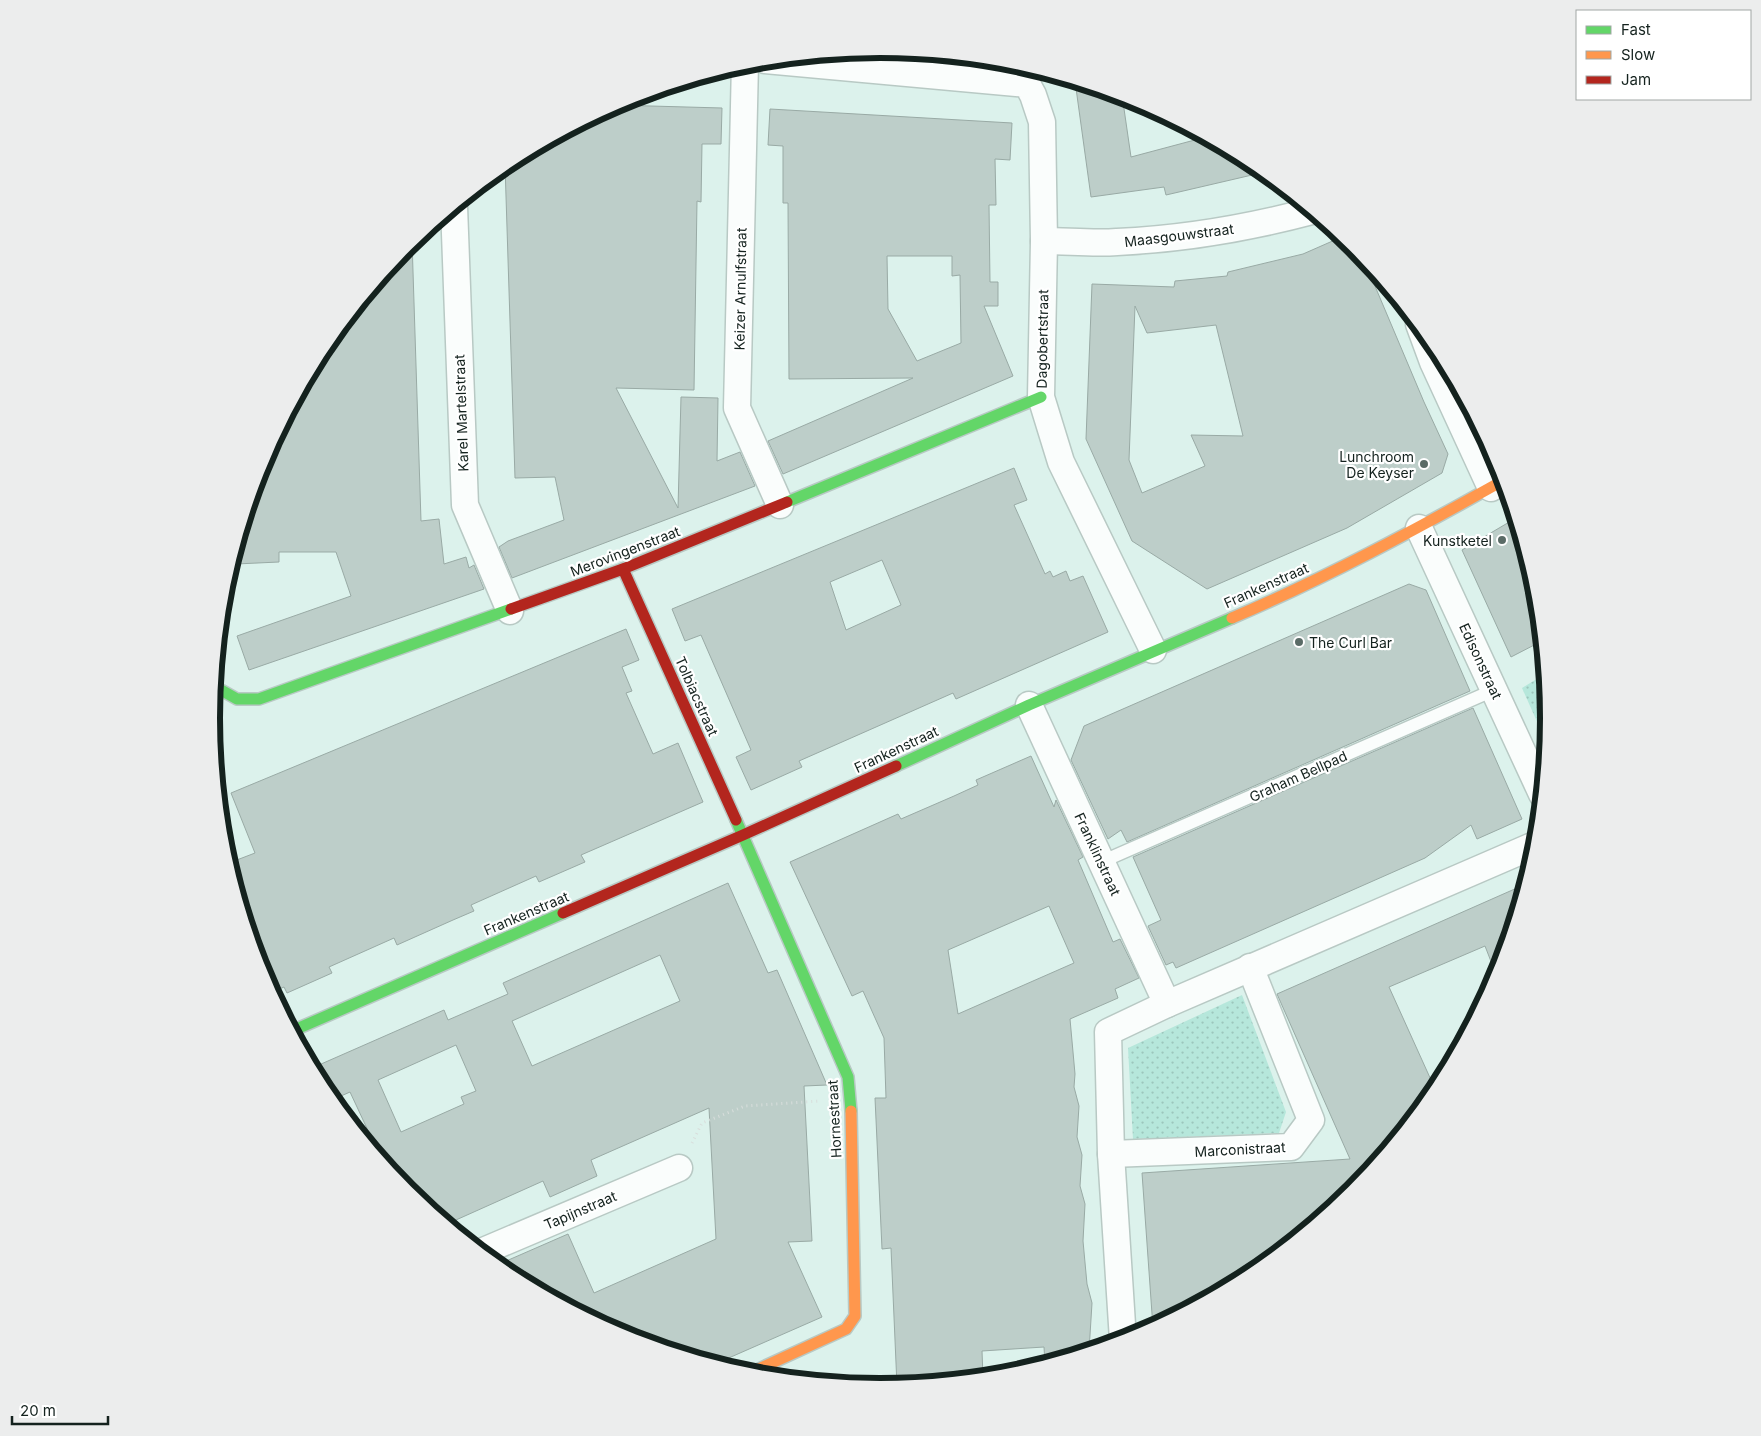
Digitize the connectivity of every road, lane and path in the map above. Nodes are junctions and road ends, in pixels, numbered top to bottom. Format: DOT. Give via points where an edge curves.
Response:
graph roads {
  1 [pos="796,63"];
  2 [pos="745,72"];
  3 [pos="454,213"];
  4 [pos="1306,213"];
  5 [pos="1044,240"];
  6 [pos="1428,348"];
  7 [pos="1041,397"];
  8 [pos="1498,484"];
  9 [pos="780,505"];
  10 [pos="1419,528"];
  11 [pos="623,569"];
  12 [pos="510,611"];
  13 [pos="1153,650"];
  14 [pos="221,690"];
  15 [pos="1494,690"];
  16 [pos="1028,705"];
  17 [pos="1537,784"];
  18 [pos="743,835"];
  19 [pos="1528,848"];
  20 [pos="1101,862"];
  21 [pos="1250,967"];
  22 [pos="1167,1004"];
  23 [pos="297,1028"];
  24 [pos="851,1100"];
  25 [pos="1111,1154"];
  26 [pos="679,1168"];
  27 [pos="488,1249"];
  28 [pos="1122,1332"];
  29 [pos="762,1368"];
  1 -- 5 [label="street, Dagobertstraat" via="1027,84 1042,122"];
  2 -- 9 [label="street, Keizer Arnulfstraat" via="737,408"];
  3 -- 12 [label="street, Karel Martelstraat" via="465,505"];
  4 -- 5 [label="street, Maasgouwstraat" via="1196,236 1115,243"];
  5 -- 7 [label="street, Dagobertstraat"];
  6 -- 8 [label="street"];
  7 -- 9 [label="street, Merovingenstraat"];
  7 -- 13 [label="street, Dagobertstraat" via="1061,462"];
  8 -- 10 [label="street, Frankenstraat"];
  9 -- 11 [label="street, Merovingenstraat"];
  10 -- 13 [label="street, Frankenstraat" via="1282,597"];
  10 -- 15 [label="street, Edisonstraat"];
  11 -- 12 [label="street, Merovingenstraat"];
  11 -- 18 [label="street, Tolbiacstraat"];
  12 -- 14 [label="street, Merovingenstraat" via="259,699 236,699"];
  13 -- 16 [label="street, Frankenstraat"];
  15 -- 17 [label="street, Edisonstraat"];
  15 -- 20 [label="lane, Graham Bellpad"];
  16 -- 18 [label="street, Frankenstraat"];
  16 -- 20 [label="street, Franklinstraat"];
  18 -- 23 [label="street, Frankenstraat"];
  18 -- 24 [label="street, Hornestraat" via="848,1077"];
  19 -- 21 [label="street"];
  20 -- 22 [label="street, Franklinstraat"];
  21 -- 22 [label="street"];
  21 -- 25 [label="street, Marconistraat" via="1311,1120 1291,1147"];
  22 -- 25 [label="street" via="1108,1032"];
  24 -- 26 [label="path" via="745,1106 702,1123"];
  24 -- 29 [label="street, Hornestraat" via="855,1316 846,1329"];
  25 -- 28 [label="street"];
  26 -- 27 [label="street, Tapijnstraat"];
}
